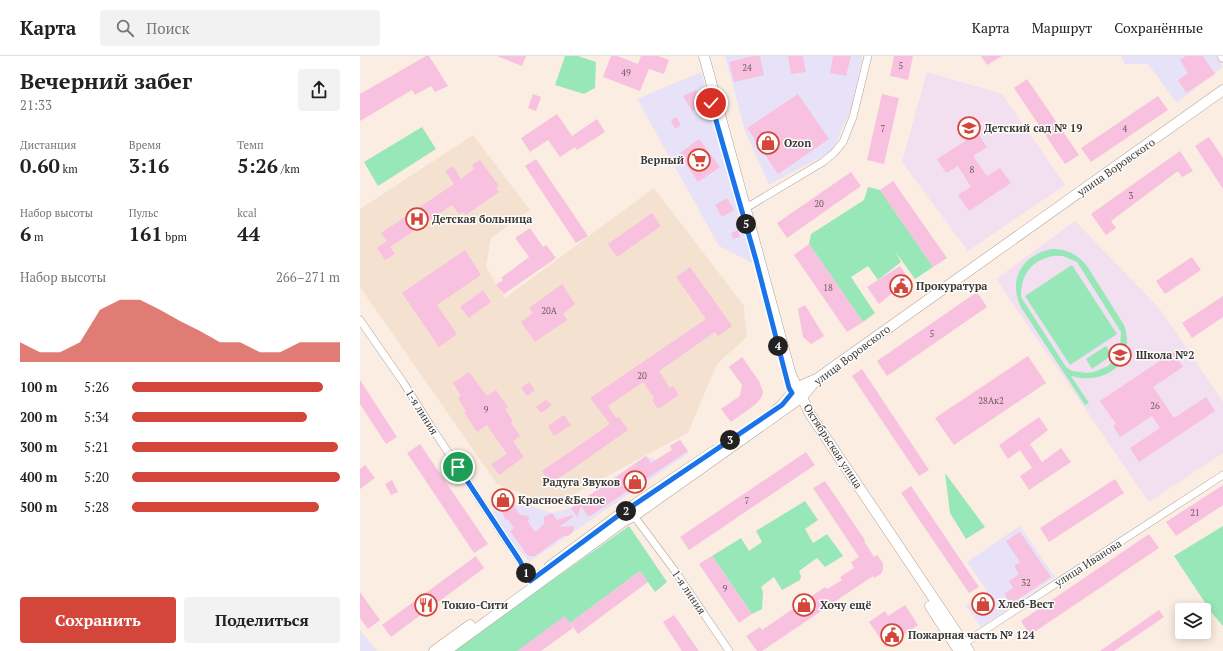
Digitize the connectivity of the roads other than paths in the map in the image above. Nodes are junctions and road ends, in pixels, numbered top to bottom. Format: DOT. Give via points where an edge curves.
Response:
graph roads {
  1 [pos="698,56"];
  2 [pos="704,56"];
  3 [pos="868,56"];
  4 [pos="1223,90"];
  5 [pos="746,208"];
  6 [pos="360,320"];
  7 [pos="797,395"];
  8 [pos="1223,475"];
  9 [pos="634,516"];
  10 [pos="532,583"];
  11 [pos="961,649"];
  12 [pos="434,651"];
  13 [pos="446,651"];
  14 [pos="729,651"];
  1 -- 7 [label="street" via="756,260 789,388"];
  2 -- 5 [label="street, Октябрьская улица"];
  3 -- 5 [label="street" via="853,117 843,142 834,154"];
  4 -- 7 [label="street, улица Воровского"];
  5 -- 7 [label="street, Октябрьская улица"];
  6 -- 10 [label="street, 1-я линия" via="403,382"];
  7 -- 9 [label="street, улица Воровского"];
  7 -- 10 [label="street" via="619,515"];
  7 -- 11 [label="street, Октябрьская улица"];
  8 -- 11 [label="street, улица Иванова"];
  9 -- 10 [label="street, улица Воровского"];
  9 -- 14 [label="street, 1-я линия"];
  10 -- 12 [label="street"];
  10 -- 13 [label="street, улица Воровского"];
}
